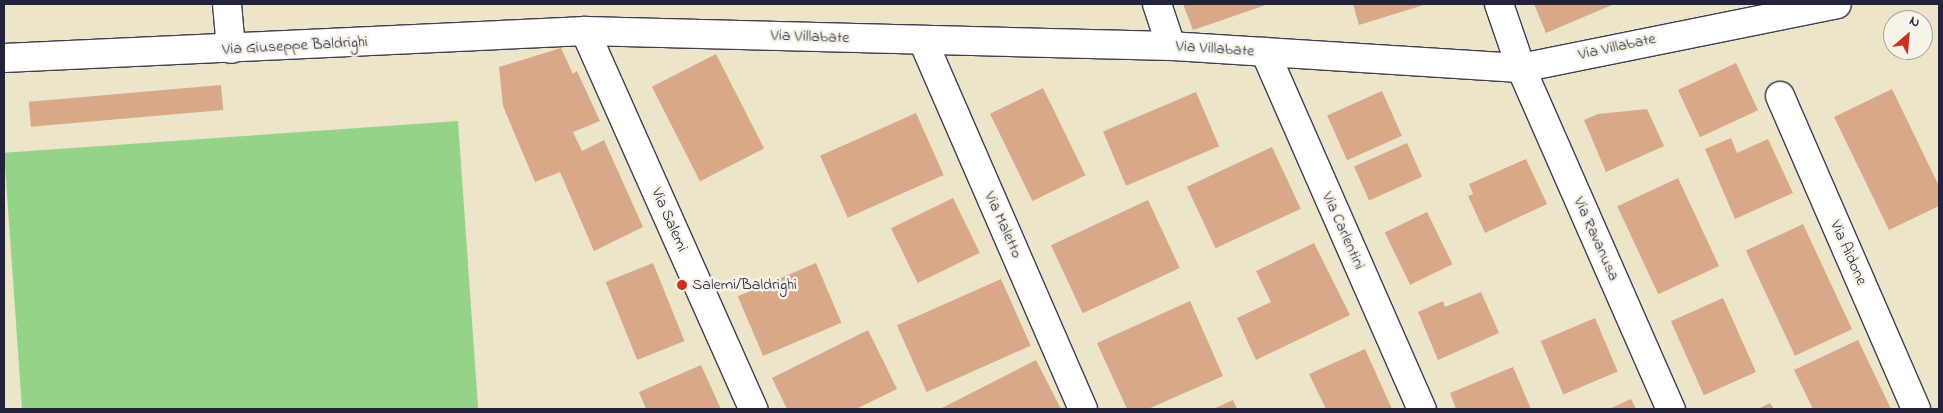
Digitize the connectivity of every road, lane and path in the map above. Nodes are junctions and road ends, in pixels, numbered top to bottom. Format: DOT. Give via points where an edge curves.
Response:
graph roads {
  1 [pos="227,4"];
  2 [pos="1157,4"];
  3 [pos="1499,4"];
  4 [pos="1837,4"];
  5 [pos="1781,8"];
  6 [pos="585,31"];
  7 [pos="923,40"];
  8 [pos="1171,46"];
  9 [pos="231,49"];
  10 [pos="1265,52"];
  11 [pos="4,58"];
  12 [pos="1521,68"];
  13 [pos="1780,96"];
  14 [pos="752,409"];
  15 [pos="1083,409"];
  16 [pos="1422,409"];
  17 [pos="1671,409"];
  18 [pos="1916,409"];
  1 -- 9 [label="street"];
  2 -- 8 [label="street"];
  3 -- 12 [label="street, Via Ravanusa"];
  4 -- 5 [label="street, Via Villabate"];
  5 -- 12 [label="street, Via Villabate"];
  6 -- 7 [label="street, Via Villabate"];
  6 -- 9 [label="street, Via Giuseppe Baldrighi"];
  6 -- 14 [label="street, Via Salemi"];
  7 -- 8 [label="street, Via Villabate"];
  7 -- 15 [label="street, Via Maletto"];
  8 -- 10 [label="street, Via Villabate"];
  9 -- 11 [label="street, Via Giuseppe Baldrighi"];
  10 -- 12 [label="street, Via Villabate"];
  10 -- 16 [label="street, Via Carlentini"];
  12 -- 17 [label="street, Via Ravanusa"];
  13 -- 18 [label="street, Via Aidone"];
}
